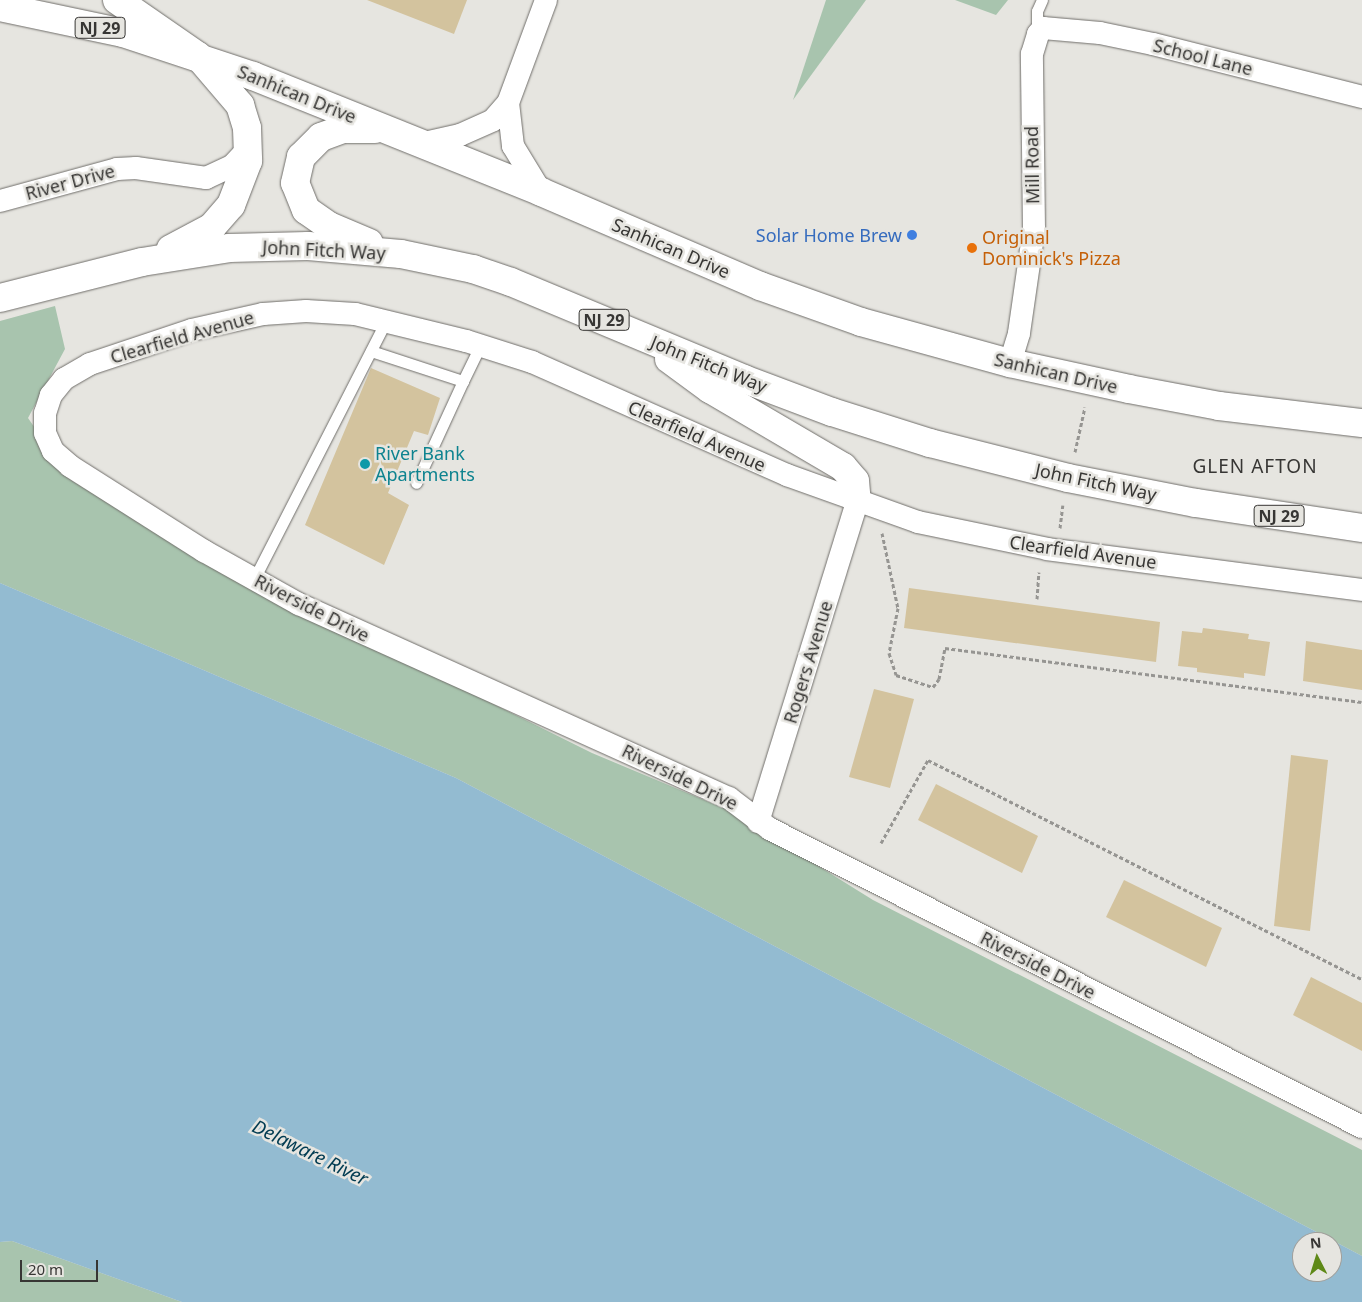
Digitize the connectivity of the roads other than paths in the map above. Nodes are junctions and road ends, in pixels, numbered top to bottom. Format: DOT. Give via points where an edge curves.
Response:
graph roads {
  1 [pos="117,0"];
  2 [pos="546,0"];
  3 [pos="1042,0"];
  4 [pos="0,7"];
  5 [pos="1040,31"];
  6 [pos="198,56"];
  7 [pos="1362,97"];
  8 [pos="508,104"];
  9 [pos="386,130"];
  10 [pos="420,144"];
  11 [pos="249,148"];
  12 [pos="541,192"];
  13 [pos="0,201"];
  14 [pos="401,254"];
  15 [pos="142,262"];
  16 [pos="0,298"];
  17 [pos="386,321"];
  18 [pos="633,332"];
  19 [pos="480,346"];
  20 [pos="371,351"];
  21 [pos="1010,363"];
  22 [pos="463,381"];
  23 [pos="51,395"];
  24 [pos="1362,423"];
  25 [pos="416,483"];
  26 [pos="857,502"];
  27 [pos="1362,528"];
  28 [pos="254,579"];
  29 [pos="1362,590"];
  30 [pos="758,822"];
  31 [pos="1362,1127"];
  1 -- 6 [label="highway"];
  2 -- 8 [label="street"];
  3 -- 5 [label="lane" via="1037,11"];
  4 -- 6 [label="highway, Sanhican Drive / NJ 29" via="123,34"];
  5 -- 7 [label="street, School Lane" via="1100,33"];
  5 -- 21 [label="street, Mill Road" via="1032,54 1031,86 1034,229 1019,333"];
  6 -- 9 [label="highway, Sanhican Drive / NJ 29"];
  6 -- 11 [label="highway" via="240,105"];
  8 -- 10 [label="street" via="492,120 460,135"];
  8 -- 12 [label="street" via="513,146"];
  9 -- 10 [label="highway, Sanhican Drive / NJ 29"];
  9 -- 14 [label="highway" via="343,129 321,136 301,157 295,183 300,201 316,218 362,241"];
  10 -- 12 [label="highway, Sanhican Drive / NJ 29"];
  11 -- 13 [label="street, River Drive" via="232,166 206,178 117,168"];
  11 -- 15 [label="highway" via="242,183 221,218 187,242"];
  12 -- 21 [label="highway, Sanhican Drive / NJ 29" via="760,286 861,322"];
  14 -- 15 [label="highway, John Fitch Way / NJ 29" via="266,246"];
  14 -- 18 [label="highway, John Fitch Way / NJ 29" via="511,282"];
  15 -- 16 [label="highway, John Fitch Way / NJ 29"];
  17 -- 19 [label="street, Clearfield Avenue"];
  17 -- 20 [label="lane"];
  17 -- 23 [label="street, Clearfield Avenue" via="355,314 263,314 192,330 90,364 64,378"];
  18 -- 26 [label="highway" via="710,389 843,467 855,481"];
  18 -- 27 [label="highway, John Fitch Way / NJ 29" via="814,406 930,443 1068,478 1196,503"];
  19 -- 22 [label="lane"];
  19 -- 26 [label="street, Clearfield Avenue" via="532,362 787,475"];
  20 -- 22 [label="lane"];
  20 -- 28 [label="lane"];
  21 -- 24 [label="highway, Sanhican Drive / NJ 29" via="1219,406"];
  22 -- 25 [label="lane"];
  23 -- 28 [label="street, Riverside Drive" via="44,413 45,433 53,451 70,466"];
  26 -- 29 [label="street, Clearfield Avenue" via="960,532 1048,549"];
  26 -- 30 [label="street, Rogers Avenue"];
  28 -- 30 [label="street, Riverside Drive" via="400,651 729,798"];
  30 -- 31 [label="street, Riverside Drive"];
}
